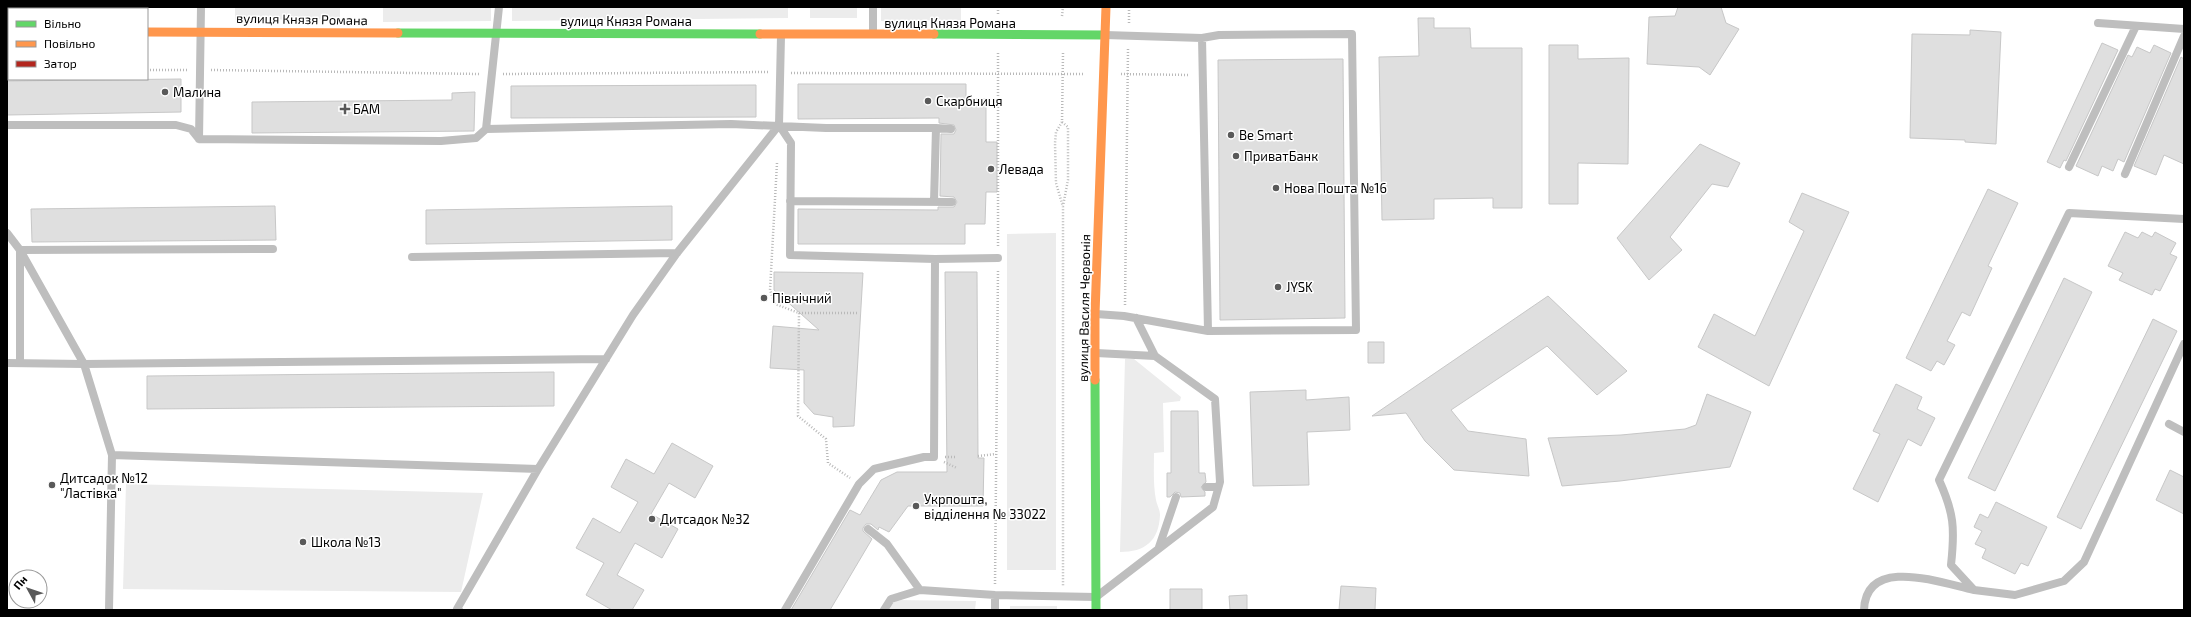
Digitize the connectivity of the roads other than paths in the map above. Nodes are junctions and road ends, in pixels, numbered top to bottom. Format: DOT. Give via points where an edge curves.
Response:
graph roads {
  1 [pos="201,7"];
  2 [pos="499,7"];
  3 [pos="873,7"];
  4 [pos="1106,7"];
  5 [pos="2098,23"];
  6 [pos="2136,26"];
  7 [pos="2184,29"];
  8 [pos="148,32"];
  9 [pos="202,32"];
  10 [pos="496,34"];
  11 [pos="781,34"];
  12 [pos="872,35"];
  13 [pos="1104,35"];
  14 [pos="2184,36"];
  15 [pos="1202,38"];
  16 [pos="7,125"];
  17 [pos="779,125"];
  18 [pos="936,128"];
  19 [pos="486,129"];
  20 [pos="951,129"];
  21 [pos="199,139"];
  22 [pos="2069,167"];
  23 [pos="2125,174"];
  24 [pos="790,201"];
  25 [pos="934,202"];
  26 [pos="952,202"];
  27 [pos="2184,220"];
  28 [pos="7,233"];
  29 [pos="273,249"];
  30 [pos="20,250"];
  31 [pos="677,253"];
  32 [pos="412,257"];
  33 [pos="998,258"];
  34 [pos="935,259"];
  35 [pos="1095,314"];
  36 [pos="1136,318"];
  37 [pos="1208,331"];
  38 [pos="2184,344"];
  39 [pos="1095,353"];
  40 [pos="1155,356"];
  41 [pos="606,359"];
  42 [pos="7,363"];
  43 [pos="20,363"];
  44 [pos="84,364"];
  45 [pos="2169,424"];
  46 [pos="2184,432"];
  47 [pos="112,455"];
  48 [pos="538,469"];
  49 [pos="1206,487"];
  50 [pos="1218,487"];
  51 [pos="1176,497"];
  52 [pos="868,529"];
  53 [pos="1158,547"];
  54 [pos="920,590"];
  55 [pos="1974,590"];
  56 [pos="995,595"];
  57 [pos="1096,597"];
  58 [pos="109,610"];
  59 [pos="459,610"];
  60 [pos="785,610"];
  61 [pos="884,610"];
  62 [pos="995,610"];
  63 [pos="1096,610"];
  64 [pos="1864,610"];
  1 -- 9 [label="lane"];
  2 -- 10 [label="lane"];
  3 -- 12 [label="lane"];
  4 -- 13 [label="street, вулиця Василя Червонія"];
  5 -- 6 [label="lane"];
  6 -- 7 [label="lane"];
  6 -- 22 [label="lane"];
  8 -- 9 [label="street, вулиця Князя Романа"];
  9 -- 10 [label="street, вулиця Князя Романа"];
  9 -- 21 [label="lane"];
  10 -- 11 [label="street, вулиця Князя Романа"];
  10 -- 19 [label="lane"];
  11 -- 12 [label="street, вулиця Князя Романа"];
  11 -- 17 [label="lane"];
  12 -- 13 [label="street, вулиця Князя Романа"];
  13 -- 15 [label="lane"];
  13 -- 35 [label="street, вулиця Василя Червонія"];
  14 -- 23 [label="lane"];
  15 -- 37 [label="lane"];
  15 -- 37 [label="lane" via="1219,35 1352,34 1356,330"];
  16 -- 21 [label="lane" via="176,125 190,129"];
  17 -- 18 [label="lane" via="826,128"];
  17 -- 19 [label="lane"];
  17 -- 24 [label="lane" via="791,143"];
  17 -- 31 [label="lane"];
  18 -- 20 [label="lane"];
  18 -- 25 [label="lane"];
  19 -- 21 [label="lane" via="476,138 441,141"];
  24 -- 25 [label="lane"];
  24 -- 34 [label="lane" via="790,255"];
  25 -- 26 [label="lane"];
  27 -- 55 [label="lane" via="2069,213 1939,480 1951,506 1954,539 1951,565"];
  28 -- 30 [label="lane"];
  29 -- 30 [label="lane"];
  30 -- 43 [label="lane"];
  30 -- 44 [label="lane"];
  31 -- 32 [label="lane"];
  31 -- 41 [label="lane" via="633,315"];
  33 -- 34 [label="lane"];
  34 -- 60 [label="lane" via="934,457 874,469 858,484 844,514"];
  35 -- 36 [label="lane"];
  35 -- 39 [label="street, вулиця Василя Червонія"];
  36 -- 37 [label="lane"];
  36 -- 40 [label="lane"];
  38 -- 55 [label="lane" via="2084,562 2064,581 2015,595"];
  39 -- 40 [label="lane"];
  39 -- 57 [label="street, вулиця Василя Червонія"];
  40 -- 50 [label="lane" via="1215,399 1220,482"];
  41 -- 44 [label="lane"];
  41 -- 48 [label="lane"];
  42 -- 43 [label="lane"];
  43 -- 44 [label="lane"];
  44 -- 47 [label="lane"];
  45 -- 46 [label="lane"];
  47 -- 48 [label="lane"];
  47 -- 58 [label="lane"];
  48 -- 59 [label="lane" via="457,609"];
  49 -- 50 [label="lane"];
  50 -- 53 [label="lane" via="1213,506"];
  51 -- 53 [label="lane"];
  52 -- 54 [label="lane" via="887,544"];
  53 -- 57 [label="lane"];
  54 -- 56 [label="lane"];
  54 -- 61 [label="lane" via="891,599"];
  55 -- 64 [label="lane" via="1924,579 1894,576 1875,583 1868,591"];
  56 -- 57 [label="lane"];
  56 -- 62 [label="lane"];
  57 -- 63 [label="street, вулиця Василя Червонія"];
}
